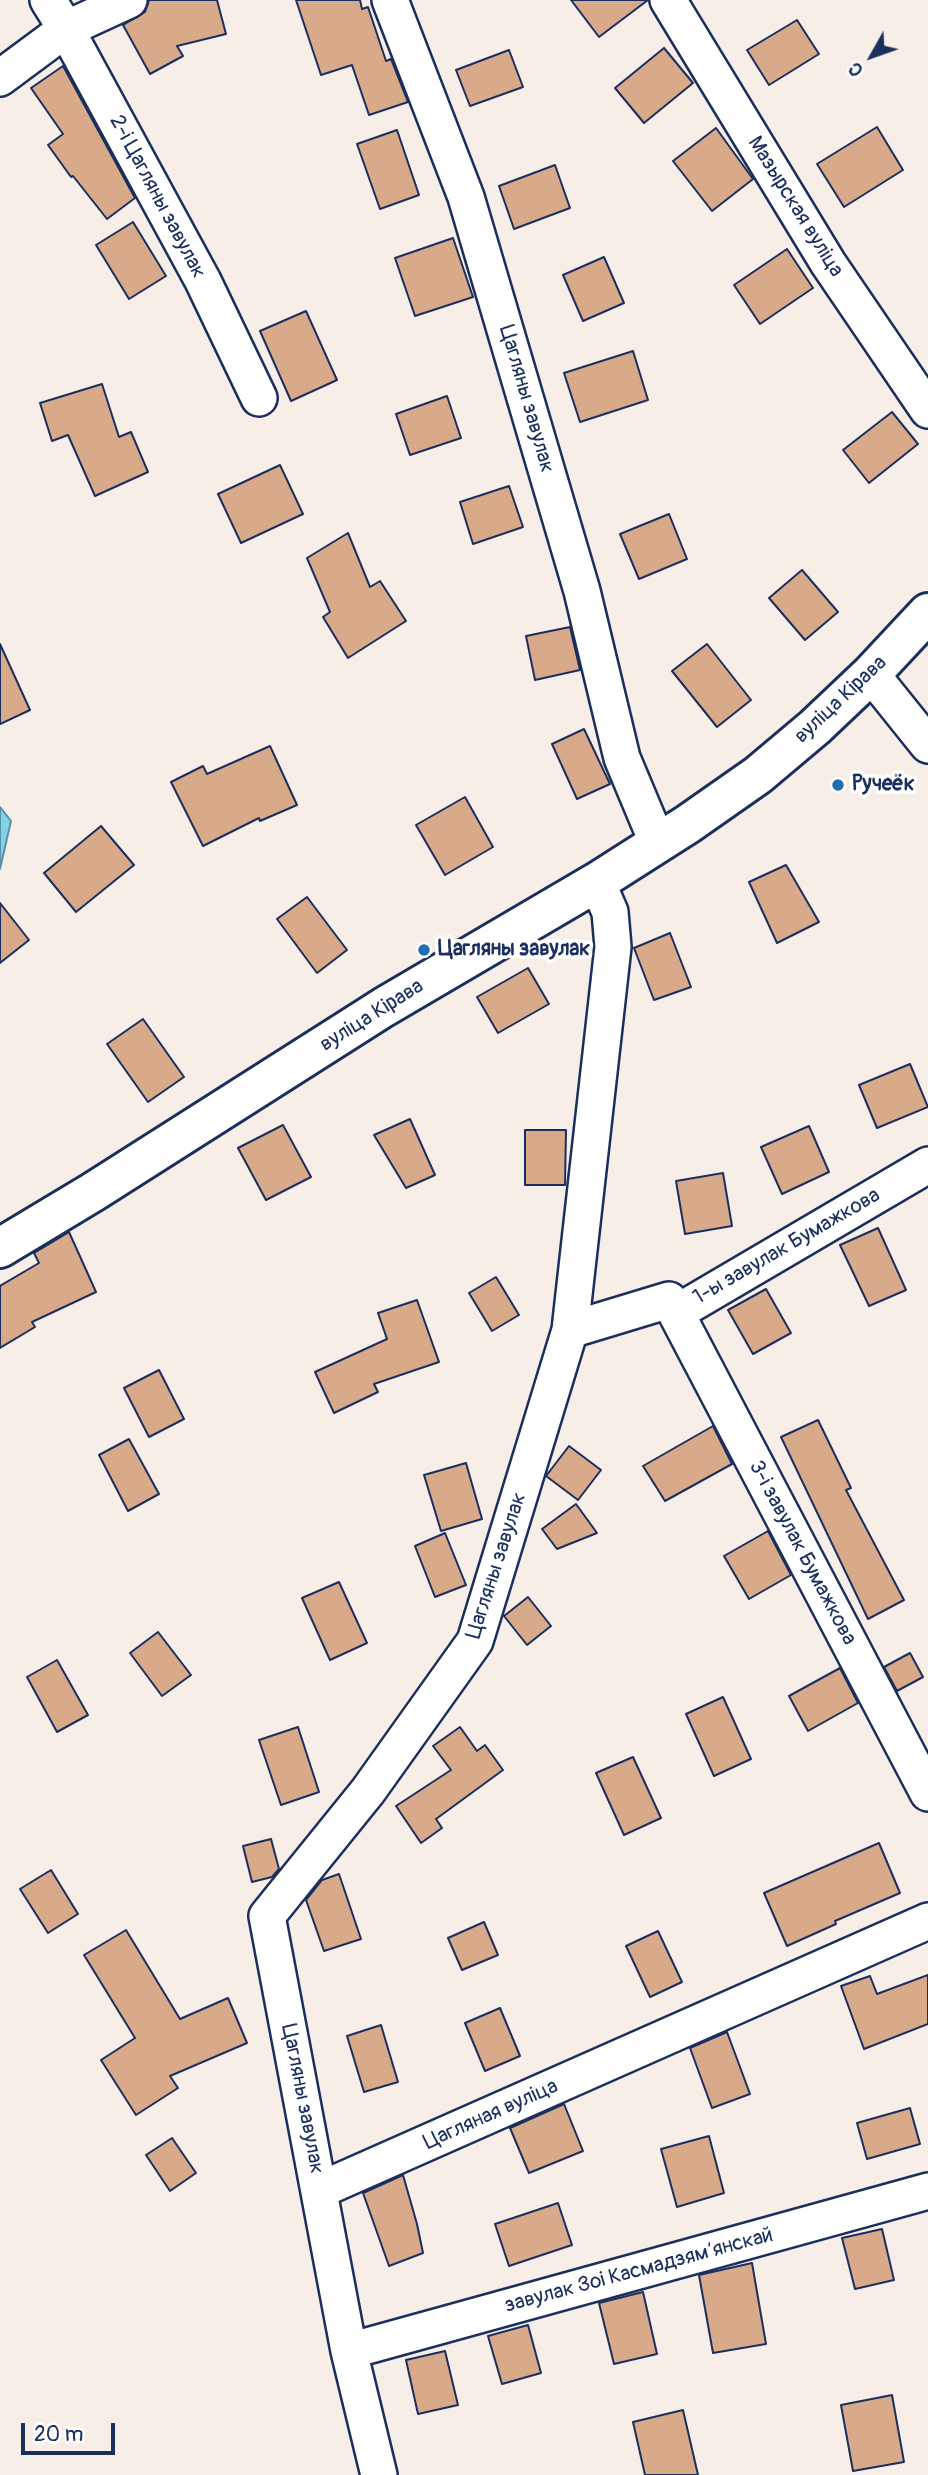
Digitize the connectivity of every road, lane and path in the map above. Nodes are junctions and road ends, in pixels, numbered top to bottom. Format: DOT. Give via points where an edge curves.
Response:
graph roads {
  1 [pos="129,0"];
  2 [pos="390,0"];
  3 [pos="668,0"];
  4 [pos="57,14"];
  5 [pos="0,78"];
  6 [pos="259,398"];
  7 [pos="928,410"];
  8 [pos="928,612"];
  9 [pos="871,674"];
  10 [pos="928,745"];
  11 [pos="658,844"];
  12 [pos="597,882"];
  13 [pos="928,1165"];
  14 [pos="0,1248"];
  15 [pos="676,1313"];
  16 [pos="570,1331"];
  17 [pos="928,1793"];
  18 [pos="928,1921"];
  19 [pos="320,2190"];
  20 [pos="928,2191"];
  21 [pos="349,2351"];
  22 [pos="379,2475"];
  1 -- 4 [label="street"];
  2 -- 11 [label="street, Цагляны завулак" via="466,197 582,591 622,758"];
  3 -- 7 [label="street, Мазырская вуліца" via="828,263"];
  4 -- 5 [label="street"];
  4 -- 6 [label="street, 2-і Цагляны завулак" via="203,281"];
  8 -- 9 [label="main road, вуліца Кірава"];
  9 -- 10 [label="street"];
  9 -- 11 [label="main road, вуліца Кірава" via="758,775"];
  11 -- 12 [label="main road, вуліца Кірава"];
  12 -- 14 [label="main road, вуліца Кірава" via="384,1007"];
  12 -- 16 [label="street, Цагляны завулак" via="610,912 613,947"];
  13 -- 15 [label="street, 1-ы завулак Бумажкова"];
  15 -- 16 [label="street, 1-ы завулак Бумажкова" via="669,1300"];
  15 -- 17 [label="street, 3-і завулак Бумажкова"];
  16 -- 19 [label="street, Цагляны завулак" via="475,1641 368,1791 267,1916"];
  18 -- 19 [label="street, Цагляная вуліца"];
  19 -- 21 [label="street"];
  20 -- 21 [label="street, завулак Зоі Касмадзямʼянскай"];
  21 -- 22 [label="street"];
}
